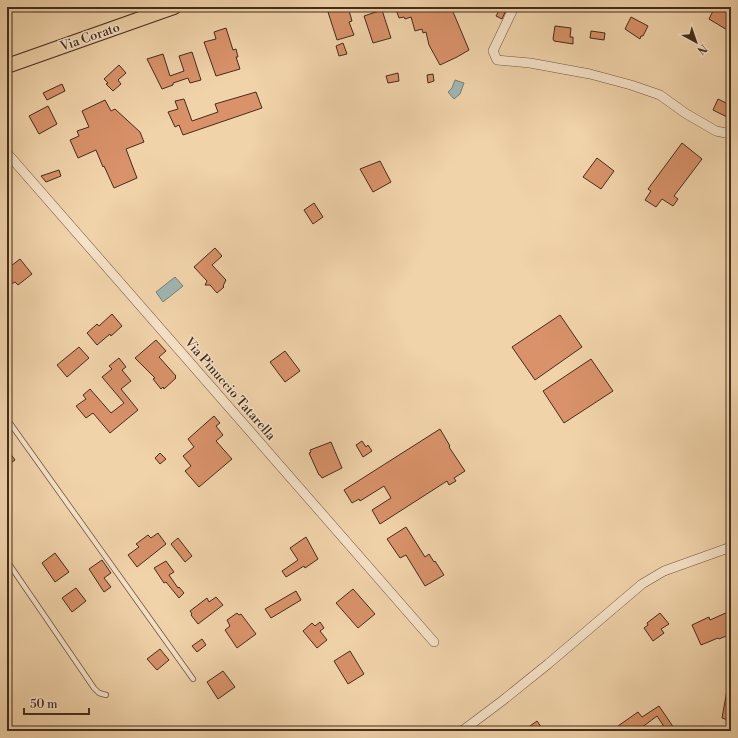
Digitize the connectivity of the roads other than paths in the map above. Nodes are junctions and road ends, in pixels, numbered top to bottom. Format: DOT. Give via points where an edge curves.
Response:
graph roads {
  1 [pos="174,7"];
  2 [pos="514,7"];
  3 [pos="7,66"];
  4 [pos="731,134"];
  5 [pos="7,153"];
  6 [pos="7,419"];
  7 [pos="731,547"];
  8 [pos="7,561"];
  9 [pos="434,642"];
  10 [pos="193,679"];
  11 [pos="106,695"];
  12 [pos="462,731"];
  1 -- 3 [label="main road, Via Corato"];
  2 -- 4 [label="street" via="493,51 497,60 590,74 631,85 660,95 716,131"];
  5 -- 9 [label="street, Via Pinuccio Tatarella"];
  6 -- 10 [label="lane"];
  7 -- 12 [label="street" via="664,571 642,584 548,664"];
  8 -- 11 [label="lane" via="94,688"];
}
